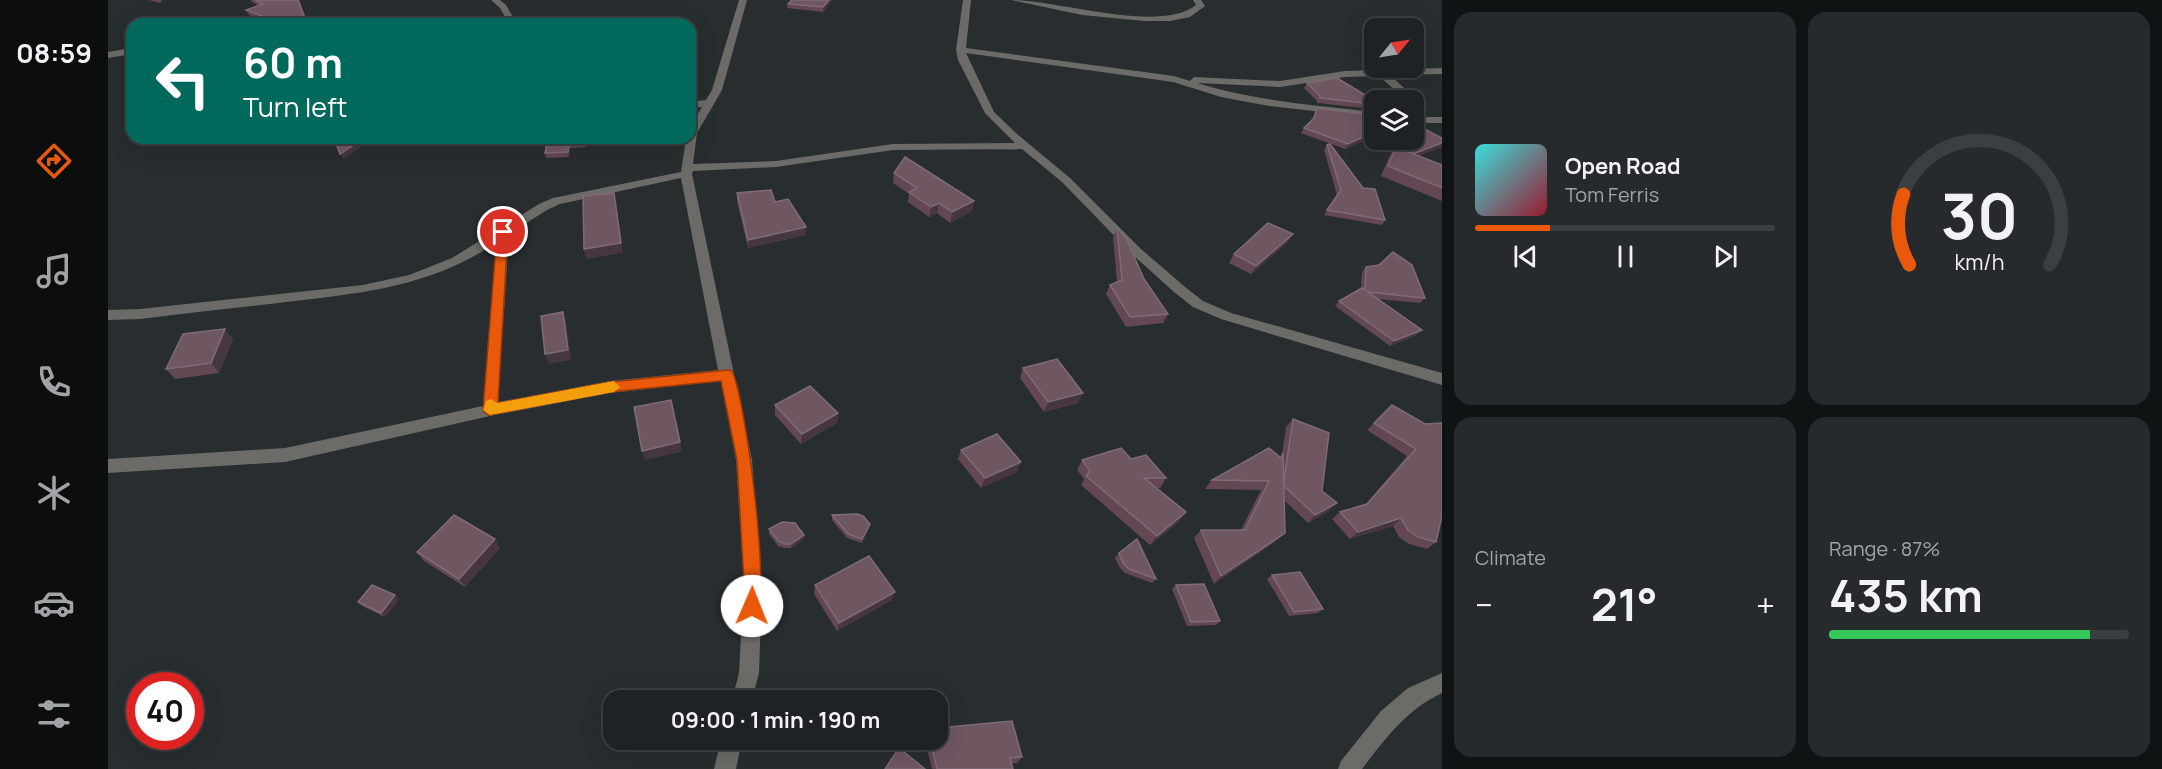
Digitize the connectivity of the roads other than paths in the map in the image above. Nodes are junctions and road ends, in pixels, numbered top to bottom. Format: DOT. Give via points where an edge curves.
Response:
graph roads {
  1 [pos="495,0"];
  2 [pos="743,0"];
  3 [pos="967,0"];
  4 [pos="1015,0"];
  5 [pos="1197,0"];
  6 [pos="509,18"];
  7 [pos="961,50"];
  8 [pos="126,52"];
  9 [pos="108,55"];
  10 [pos="1442,71"];
  11 [pos="1424,72"];
  12 [pos="1364,74"];
  13 [pos="1387,78"];
  14 [pos="1174,79"];
  15 [pos="1400,90"];
  16 [pos="710,103"];
  17 [pos="696,104"];
  18 [pos="1424,110"];
  19 [pos="1364,114"];
  20 [pos="1437,119"];
  21 [pos="696,124"];
  22 [pos="690,144"];
  23 [pos="1024,146"];
  24 [pos="686,174"];
  25 [pos="503,232"];
  26 [pos="108,315"];
  27 [pos="727,375"];
  28 [pos="1442,379"];
  29 [pos="490,410"];
  30 [pos="108,466"];
  31 [pos="1442,683"];
  32 [pos="745,690"];
  33 [pos="730,750"];
  34 [pos="725,769"];
  35 [pos="1349,769"];
  1 -- 6 [label="street"];
  2 -- 16 [label="street"];
  3 -- 7 [label="street"];
  4 -- 5 [label="street" via="1084,14 1141,17 1190,15 1200,9"];
  7 -- 14 [label="street"];
  7 -- 23 [label="street" via="990,113"];
  8 -- 9 [label="street"];
  10 -- 11 [label="street"];
  12 -- 14 [label="street" via="1267,84"];
  13 -- 15 [label="street"];
  14 -- 19 [label="street" via="1225,95"];
  16 -- 17 [label="street"];
  16 -- 21 [label="street"];
  18 -- 20 [label="street"];
  22 -- 24 [label="street"];
  23 -- 24 [label="street" via="893,147 776,164 689,168"];
  23 -- 28 [label="street" via="1066,180 1137,252 1198,304 1226,316"];
  24 -- 25 [label="street" via="557,201"];
  24 -- 27 [label="street"];
  25 -- 26 [label="street" via="428,274 363,289"];
  25 -- 29 [label="street"];
  27 -- 29 [label="street" via="610,387"];
  27 -- 32 [label="street" via="744,460 753,583 749,674"];
  29 -- 30 [label="street" via="285,455"];
  31 -- 35 [label="street" via="1416,695 1388,718"];
  33 -- 34 [label="street"];
}
